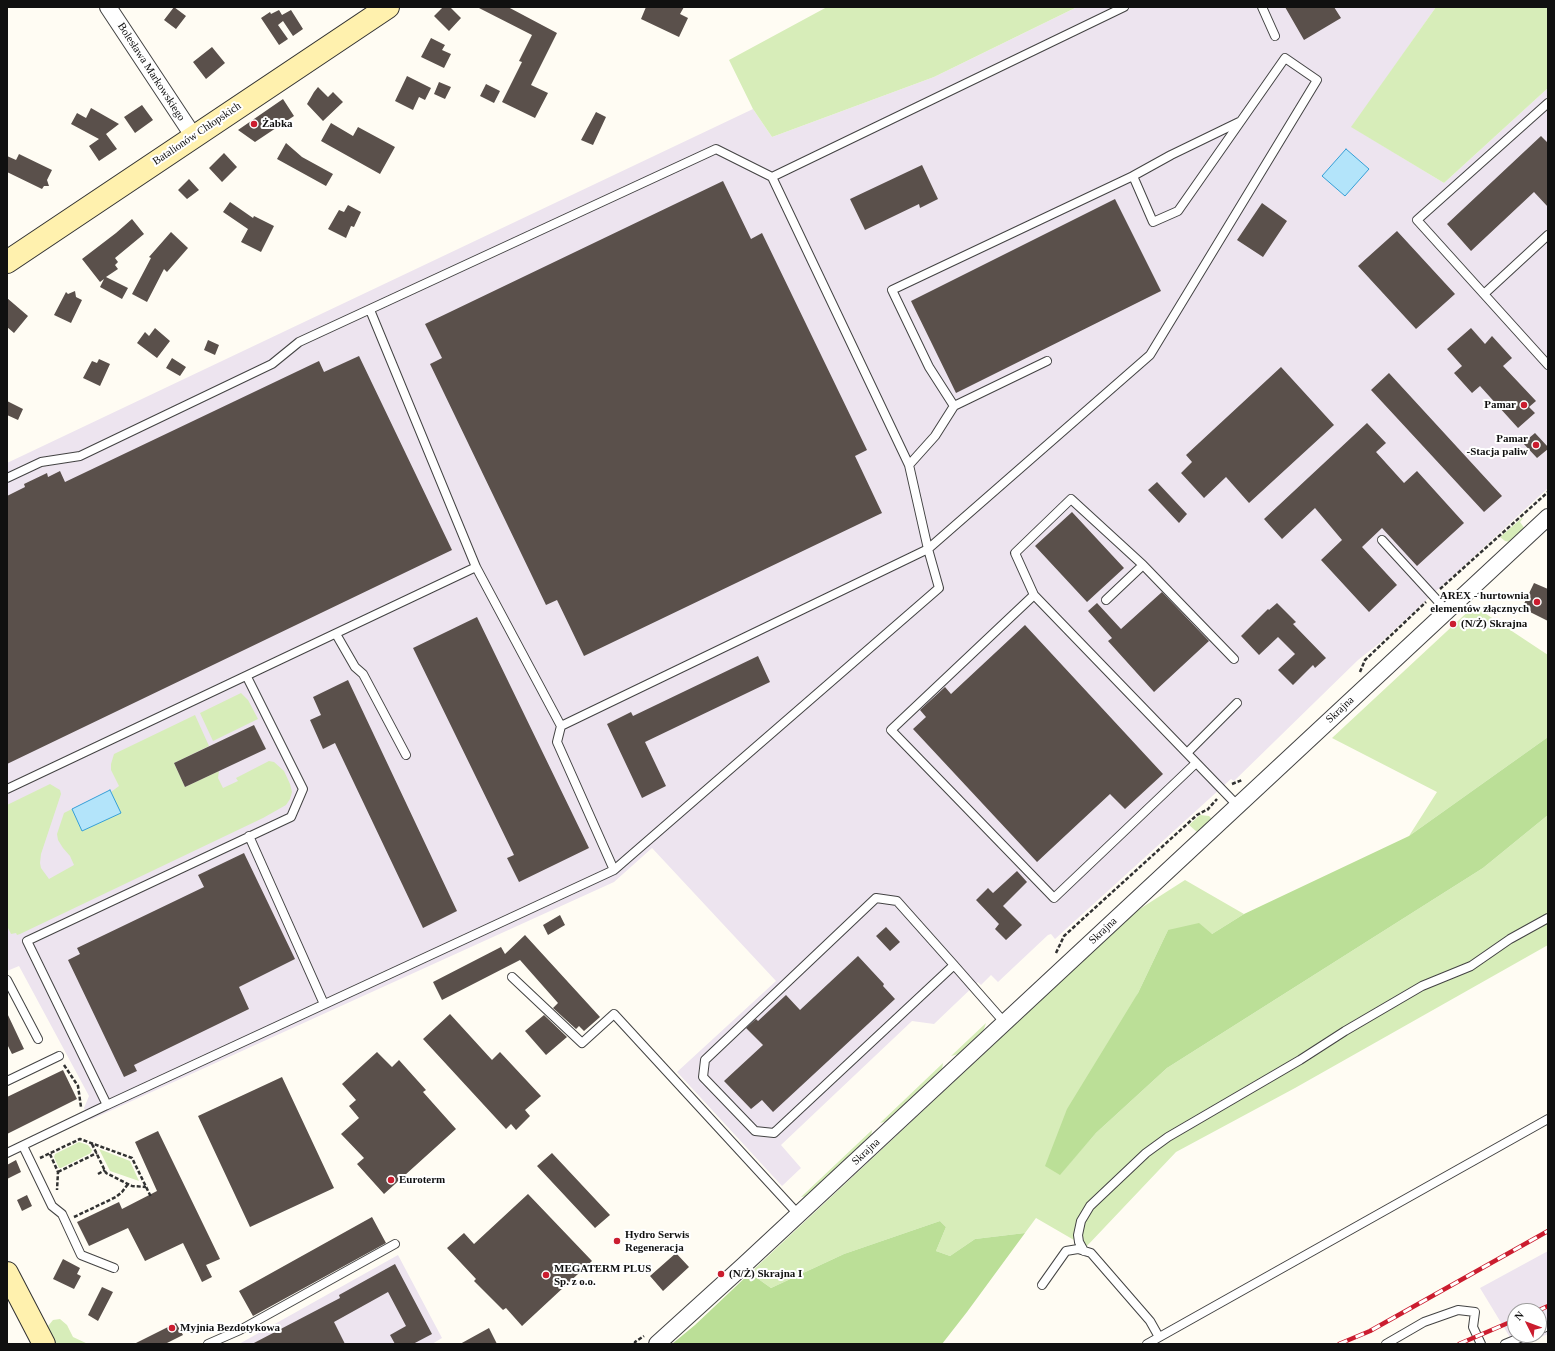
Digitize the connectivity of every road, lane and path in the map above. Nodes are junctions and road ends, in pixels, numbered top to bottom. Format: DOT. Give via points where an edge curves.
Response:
graph roads {
  1 [pos="108,7"];
  2 [pos="388,7"];
  3 [pos="1124,7"];
  4 [pos="1262,7"];
  5 [pos="1275,36"];
  6 [pos="1548,103"];
  7 [pos="1241,122"];
  8 [pos="194,137"];
  9 [pos="1133,176"];
  10 [pos="772,177"];
  11 [pos="1548,235"];
  12 [pos="7,262"];
  13 [pos="1484,294"];
  14 [pos="370,310"];
  15 [pos="1047,361"];
  16 [pos="1548,365"];
  17 [pos="954,406"];
  18 [pos="909,465"];
  19 [pos="7,478"];
  20 [pos="1548,492"];
  21 [pos="1548,517"];
  22 [pos="1382,540"];
  23 [pos="928,549"];
  24 [pos="1143,565"];
  25 [pos="476,567"];
  26 [pos="1034,595"];
  27 [pos="1433,596"];
  28 [pos="1106,600"];
  29 [pos="1448,612"];
  30 [pos="336,634"];
  31 [pos="1234,659"];
  32 [pos="1359,674"];
  33 [pos="247,677"];
  34 [pos="1237,704"];
  35 [pos="561,726"];
  36 [pos="1187,753"];
  37 [pos="406,755"];
  38 [pos="1196,763"];
  39 [pos="1245,776"];
  40 [pos="7,789"];
  41 [pos="1224,792"];
  42 [pos="1237,806"];
  43 [pos="1211,813"];
  44 [pos="249,836"];
  45 [pos="614,870"];
  46 [pos="1548,918"];
  47 [pos="954,965"];
  48 [pos="512,977"];
  49 [pos="7,980"];
  50 [pos="324,1004"];
  51 [pos="1004,1022"];
  52 [pos="38,1039"];
  53 [pos="60,1059"];
  54 [pos="7,1081"];
  55 [pos="107,1106"];
  56 [pos="82,1118"];
  57 [pos="1548,1119"];
  58 [pos="92,1143"];
  59 [pos="22,1146"];
  60 [pos="7,1153"];
  61 [pos="97,1153"];
  62 [pos="50,1154"];
  63 [pos="31,1163"];
  64 [pos="105,1170"];
  65 [pos="58,1172"];
  66 [pos="98,1174"];
  67 [pos="128,1184"];
  68 [pos="146,1187"];
  69 [pos="58,1194"];
  70 [pos="151,1198"];
  71 [pos="798,1214"];
  72 [pos="74,1217"];
  73 [pos="395,1244"];
  74 [pos="1084,1251"];
  75 [pos="114,1268"];
  76 [pos="7,1273"];
  77 [pos="1042,1285"];
  78 [pos="1159,1337"];
  79 [pos="44,1344"];
  80 [pos="208,1344"];
  81 [pos="657,1344"];
  82 [pos="1147,1344"];
  83 [pos="1386,1344"];
  84 [pos="1481,1344"];
  1 -- 8 [label="street, Bolesława Markowskiego"];
  2 -- 8 [label="street, Batalionów Chłopskich"];
  3 -- 10 [label="lane"];
  4 -- 5 [label="lane"];
  6 -- 13 [label="lane" via="1417,220"];
  7 -- 9 [label="lane" via="1170,155"];
  7 -- 9 [label="lane" via="1178,211 1153,222"];
  7 -- 23 [label="lane" via="1285,58 1317,80 1150,355"];
  8 -- 12 [label="street, Batalionów Chłopskich"];
  9 -- 17 [label="lane" via="892,290 929,367"];
  10 -- 14 [label="lane" via="716,149"];
  10 -- 18 [label="lane"];
  11 -- 13 [label="lane"];
  13 -- 16 [label="lane"];
  14 -- 19 [label="lane" via="299,342 272,364 80,456 41,462"];
  14 -- 25 [label="lane"];
  15 -- 17 [label="lane"];
  17 -- 18 [label="lane" via="935,436"];
  18 -- 23 [label="lane"];
  20 -- 27 [label="path"];
  21 -- 29 [label="street, Skrajna"];
  22 -- 27 [label="lane"];
  23 -- 35 [label="lane"];
  23 -- 45 [label="lane" via="939,588"];
  24 -- 26 [label="lane" via="1071,499 1015,553"];
  24 -- 28 [label="lane"];
  24 -- 31 [label="lane"];
  25 -- 30 [label="lane"];
  25 -- 35 [label="lane"];
  26 -- 36 [label="lane"];
  26 -- 38 [label="lane" via="891,730 1054,898"];
  27 -- 29 [label="lane"];
  27 -- 32 [label="path" via="1365,660"];
  29 -- 42 [label="street, Skrajna"];
  30 -- 33 [label="lane"];
  30 -- 37 [label="lane" via="355,667 364,674"];
  33 -- 40 [label="lane"];
  33 -- 44 [label="lane" via="303,789 291,817"];
  34 -- 36 [label="lane"];
  35 -- 45 [label="lane" via="557,742"];
  36 -- 38 [label="lane"];
  38 -- 41 [label="lane"];
  39 -- 41 [label="path"];
  41 -- 42 [label="lane"];
  41 -- 43 [label="path" via="1208,809"];
  42 -- 51 [label="street, Skrajna"];
  44 -- 50 [label="lane"];
  44 -- 55 [label="lane" via="27,941"];
  45 -- 50 [label="lane"];
  46 -- 74 [label="lane" via="1510,939 1471,966 1422,986 1168,1137 1146,1153 1090,1206 1081,1221 1078,1235"];
  47 -- 47 [label="lane" via="897,901 876,898 705,1060 703,1077 754,1131 774,1133"];
  47 -- 51 [label="lane"];
  48 -- 71 [label="lane" via="582,1043 614,1014"];
  49 -- 52 [label="lane"];
  50 -- 55 [label="lane"];
  51 -- 71 [label="street, Skrajna"];
  53 -- 54 [label="lane"];
  53 -- 56 [label="path" via="78,1086"];
  55 -- 56 [label="lane"];
  56 -- 59 [label="lane"];
  57 -- 78 [label="lane"];
  58 -- 61 [label="path"];
  58 -- 62 [label="path" via="80,1139"];
  58 -- 68 [label="path" via="132,1158"];
  59 -- 60 [label="lane"];
  59 -- 63 [label="lane"];
  61 -- 64 [label="path"];
  61 -- 65 [label="path"];
  62 -- 63 [label="path"];
  62 -- 65 [label="path"];
  63 -- 75 [label="lane" via="52,1206 62,1214 81,1255"];
  64 -- 66 [label="path"];
  64 -- 67 [label="path" via="106,1173"];
  65 -- 69 [label="path"];
  67 -- 68 [label="path"];
  67 -- 72 [label="path" via="116,1197"];
  68 -- 70 [label="path"];
  71 -- 81 [label="street, Skrajna"];
  73 -- 80 [label="lane" via="240,1330"];
  74 -- 77 [label="lane" via="1066,1251"];
  74 -- 78 [label="lane" via="1091,1253 1129,1296 1150,1321"];
  76 -- 79 [label="street"];
  78 -- 82 [label="lane"];
  83 -- 84 [label="lane" via="1424,1322 1458,1310 1475,1312 1473,1326"];
}
